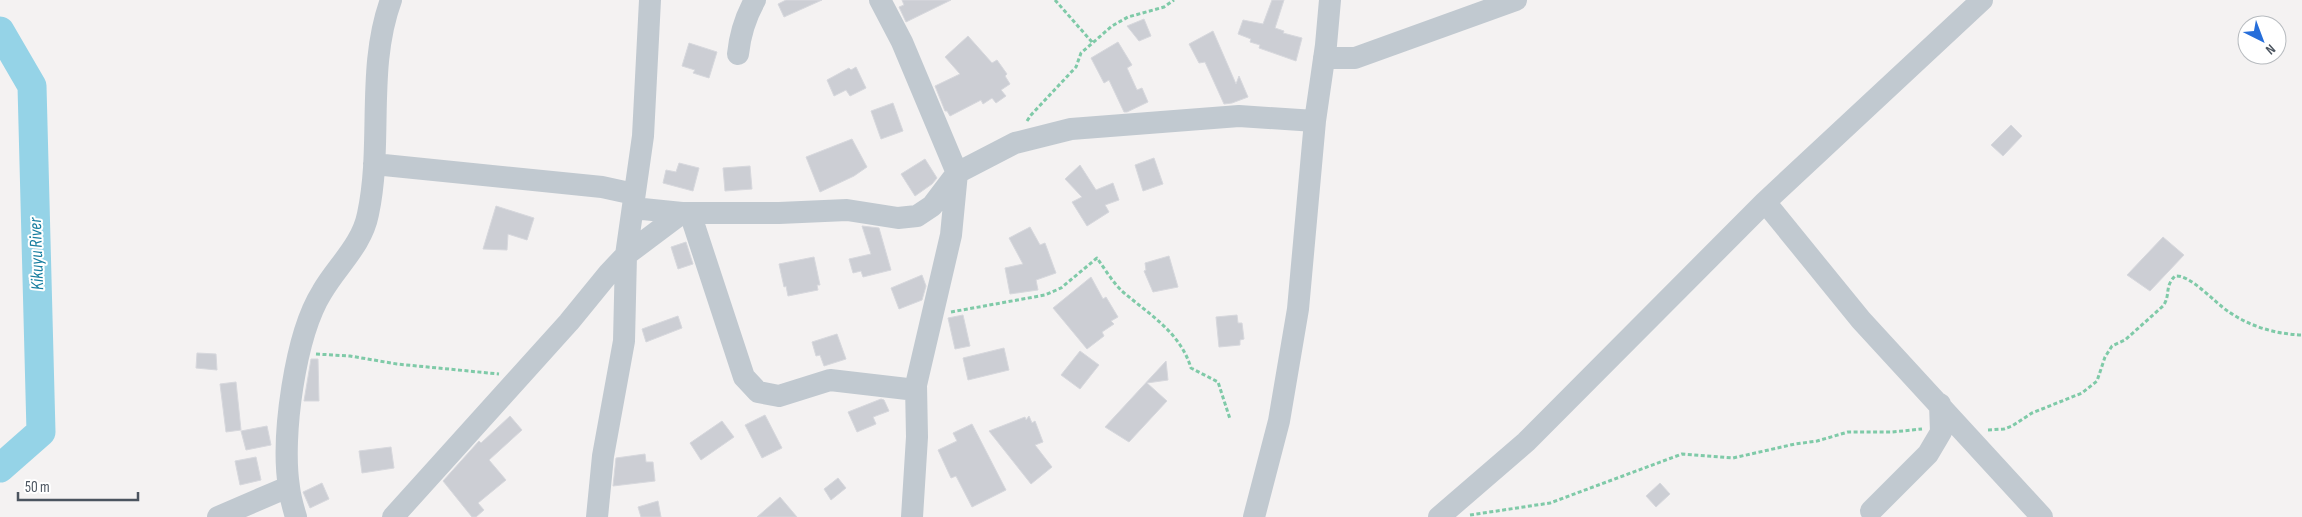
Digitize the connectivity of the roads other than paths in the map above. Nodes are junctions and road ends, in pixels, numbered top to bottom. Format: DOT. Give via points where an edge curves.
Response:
graph roads {
  1 [pos="391,0"];
  2 [pos="650,0"];
  3 [pos="755,0"];
  4 [pos="880,0"];
  5 [pos="1330,0"];
  6 [pos="1516,0"];
  7 [pos="1982,0"];
  8 [pos="738,54"];
  9 [pos="1324,58"];
  10 [pos="1315,121"];
  11 [pos="374,164"];
  12 [pos="957,173"];
  13 [pos="633,201"];
  14 [pos="1765,202"];
  15 [pos="686,213"];
  16 [pos="626,255"];
  17 [pos="916,390"];
  18 [pos="1940,404"];
  19 [pos="288,486"];
  20 [pos="1871,512"];
  21 [pos="218,517"];
  22 [pos="296,517"];
  23 [pos="393,517"];
  24 [pos="597,517"];
  25 [pos="912,517"];
  26 [pos="1254,517"];
  27 [pos="1439,517"];
  28 [pos="2042,517"];
  1 -- 11 [label="street" via="382,28 379,54"];
  2 -- 13 [label="street" via="644,136"];
  3 -- 8 [label="street" via="746,17"];
  4 -- 12 [label="street" via="902,42"];
  5 -- 9 [label="street"];
  6 -- 9 [label="street" via="1355,58"];
  7 -- 14 [label="street"];
  9 -- 10 [label="street"];
  10 -- 12 [label="street" via="1239,116 1071,130 1015,143"];
  10 -- 26 [label="street" via="1298,310 1279,422"];
  11 -- 13 [label="street" via="602,187"];
  11 -- 19 [label="street" via="365,229 320,293 297,353 287,446"];
  12 -- 15 [label="street" via="932,206 917,216 898,218 847,210"];
  12 -- 17 [label="street" via="951,235"];
  13 -- 15 [label="street"];
  13 -- 16 [label="street"];
  14 -- 18 [label="street" via="1861,320"];
  14 -- 27 [label="street" via="1526,442"];
  15 -- 16 [label="street"];
  15 -- 17 [label="street" via="744,377 758,392 779,396 830,380"];
  16 -- 23 [label="street"];
  16 -- 24 [label="street" via="624,341 603,456"];
  17 -- 25 [label="street"];
  18 -- 20 [label="street" via="1940,432 1928,454"];
  18 -- 28 [label="street"];
  19 -- 21 [label="street"];
  19 -- 22 [label="street"];
}
